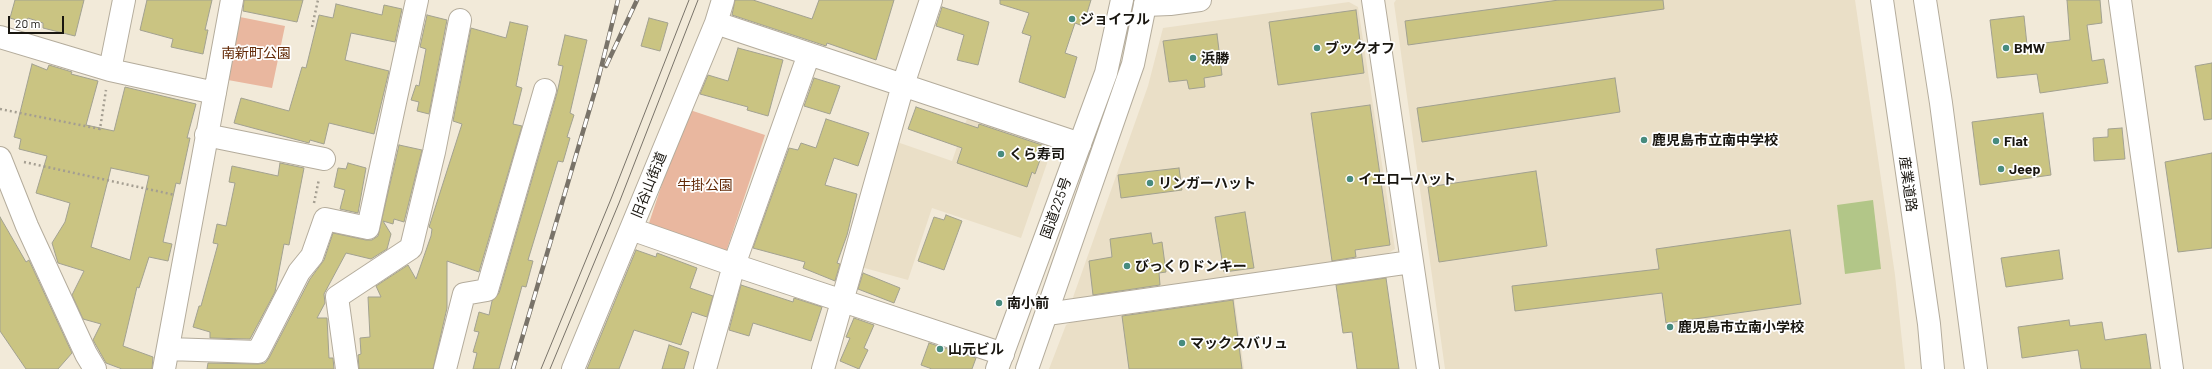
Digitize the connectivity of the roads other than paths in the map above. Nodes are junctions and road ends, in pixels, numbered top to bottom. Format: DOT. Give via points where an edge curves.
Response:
graph roads {
  1 [pos="124,0"];
  2 [pos="232,0"];
  3 [pos="417,0"];
  4 [pos="723,0"];
  5 [pos="931,0"];
  6 [pos="1122,0"];
  7 [pos="1200,0"];
  8 [pos="1373,0"];
  9 [pos="1882,0"];
  10 [pos="1925,0"];
  11 [pos="2120,0"];
  12 [pos="1145,2"];
  13 [pos="460,20"];
  14 [pos="716,23"];
  15 [pos="0,37"];
  16 [pos="809,54"];
  17 [pos="110,70"];
  18 [pos="903,85"];
  19 [pos="545,90"];
  20 [pos="215,93"];
  21 [pos="206,135"];
  22 [pos="1080,144"];
  23 [pos="0,158"];
  24 [pos="324,159"];
  25 [pos="631,229"];
  26 [pos="1411,262"];
  27 [pos="734,266"];
  28 [pos="842,301"];
  29 [pos="1047,314"];
  30 [pos="166,359"];
  31 [pos="1000,362"];
  32 [pos="95,369"];
  33 [pos="347,369"];
  34 [pos="445,369"];
  35 [pos="573,369"];
  36 [pos="705,369"];
  37 [pos="823,369"];
  38 [pos="1027,369"];
  39 [pos="1428,369"];
  40 [pos="1933,369"];
  41 [pos="1976,369"];
  42 [pos="2172,369"];
  1 -- 17 [label="main road"];
  2 -- 20 [label="main road"];
  3 -- 30 [label="main road" via="368,228 325,219 312,256 299,272 258,352"];
  4 -- 14 [label="main road, 旧谷山街道"];
  5 -- 18 [label="main road"];
  6 -- 22 [label="main road, 国道225号" via="1106,72"];
  7 -- 12 [label="main road" via="1170,4"];
  8 -- 26 [label="main road"];
  9 -- 40 [label="main road, 産業道路" via="1929,324"];
  10 -- 41 [label="main road"];
  11 -- 42 [label="main road"];
  12 -- 29 [label="main road, 国道225号" via="1133,64"];
  13 -- 33 [label="main road" via="434,152 411,248 337,297"];
  14 -- 16 [label="main road"];
  14 -- 25 [label="main road, 旧谷山街道"];
  15 -- 17 [label="main road"];
  16 -- 18 [label="main road"];
  16 -- 27 [label="main road"];
  17 -- 20 [label="main road"];
  18 -- 22 [label="main road"];
  18 -- 28 [label="main road"];
  19 -- 34 [label="main road" via="487,290 464,294"];
  20 -- 21 [label="main road"];
  21 -- 24 [label="main road"];
  21 -- 30 [label="main road"];
  22 -- 31 [label="main road, 国道225号"];
  23 -- 32 [label="main road" via="30,233"];
  25 -- 27 [label="main road"];
  25 -- 35 [label="main road, 旧谷山街道"];
  26 -- 29 [label="main road"];
  26 -- 39 [label="main road"];
  27 -- 28 [label="main road"];
  27 -- 36 [label="main road"];
  28 -- 31 [label="main road"];
  28 -- 37 [label="main road"];
  29 -- 38 [label="main road, 国道225号"];
}
